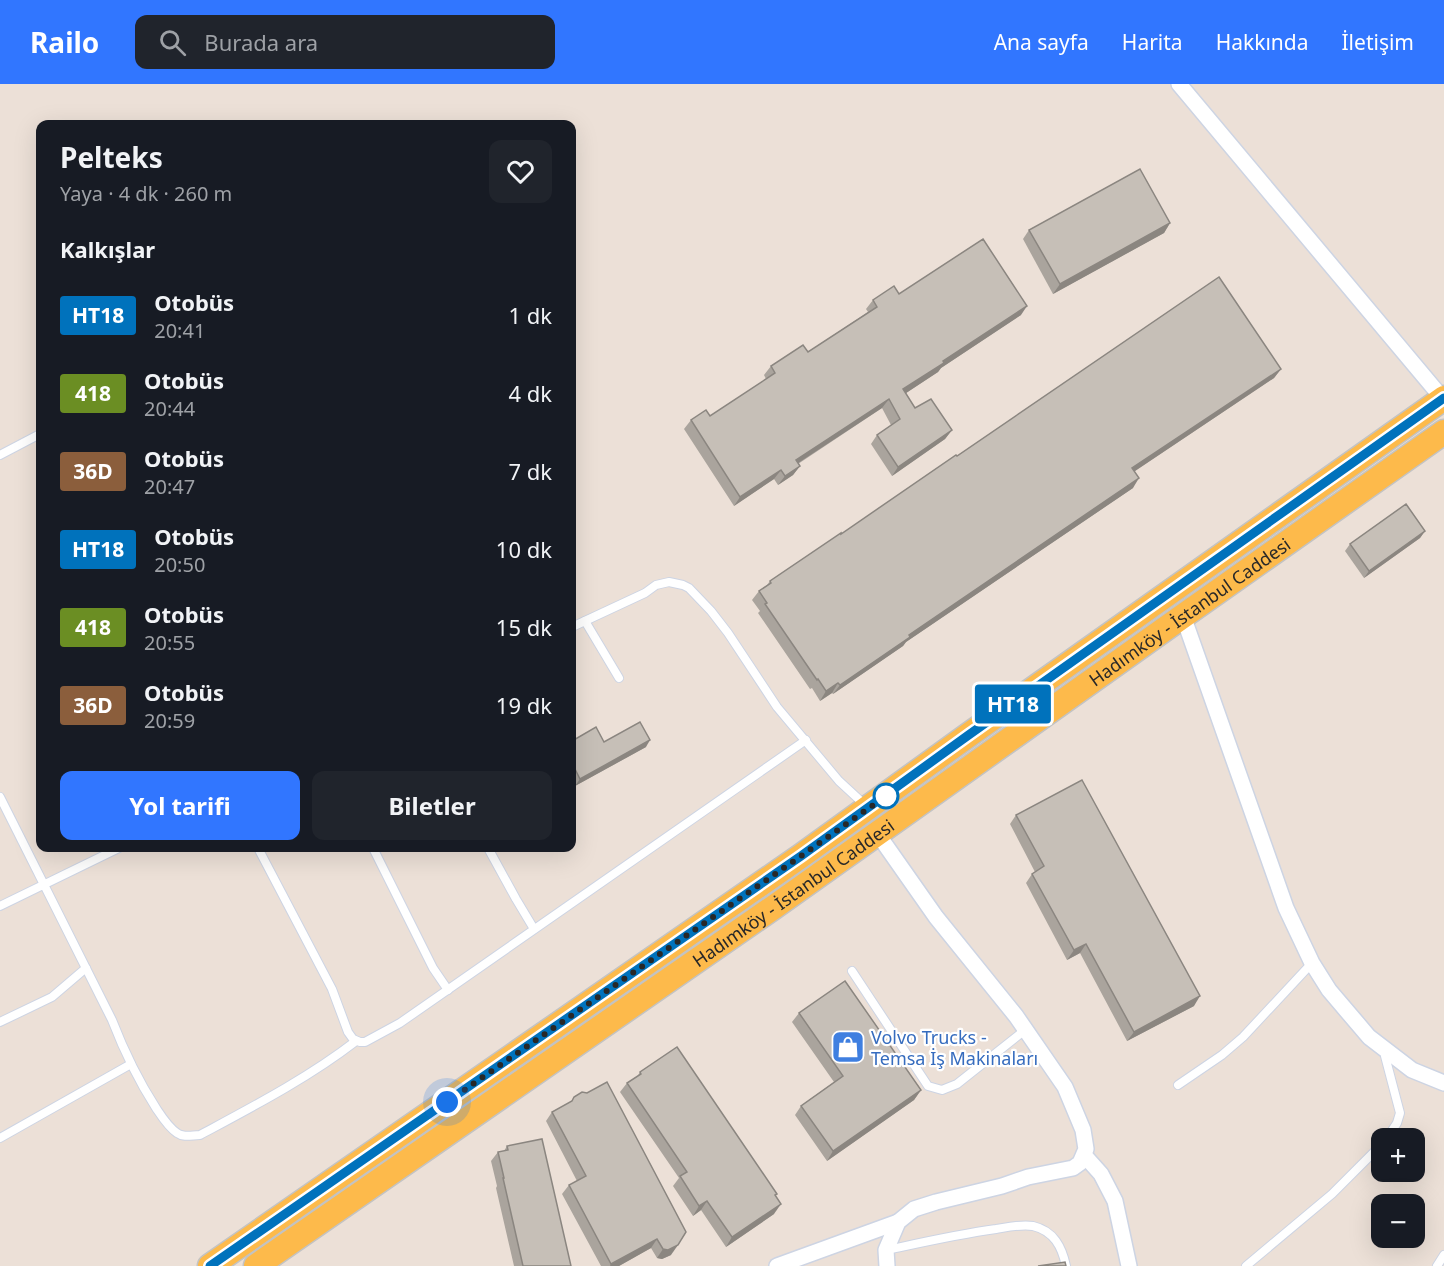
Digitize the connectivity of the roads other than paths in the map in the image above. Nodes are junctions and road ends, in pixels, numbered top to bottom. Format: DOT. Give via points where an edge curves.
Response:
graph roads {
  1 [pos="1179,84"];
  2 [pos="1443,399"];
  3 [pos="1444,432"];
  4 [pos="36,436"];
  5 [pos="0,455"];
  6 [pos="1183,616"];
  7 [pos="585,621"];
  8 [pos="576,625"];
  9 [pos="620,678"];
  10 [pos="806,740"];
  11 [pos="0,798"];
  12 [pos="868,808"];
  13 [pos="877,833"];
  14 [pos="111,852"];
  15 [pos="260,852"];
  16 [pos="375,852"];
  17 [pos="490,852"];
  18 [pos="44,884"];
  19 [pos="0,906"];
  20 [pos="534,929"];
  21 [pos="1312,963"];
  22 [pos="87,968"];
  23 [pos="852,971"];
  24 [pos="448,990"];
  25 [pos="0,1023"];
  26 [pos="1025,1030"];
  27 [pos="356,1041"];
  28 [pos="1385,1049"];
  29 [pos="131,1064"];
  30 [pos="1444,1083"];
  31 [pos="1178,1085"];
  32 [pos="1394,1128"];
  33 [pos="0,1138"];
  34 [pos="1084,1155"];
  35 [pos="1371,1155"];
  36 [pos="898,1222"];
  37 [pos="1444,1255"];
  38 [pos="886,1258"];
  39 [pos="210,1266"];
  40 [pos="256,1266"];
  41 [pos="777,1266"];
  42 [pos="1066,1266"];
  43 [pos="1129,1266"];
  44 [pos="1246,1266"];
  45 [pos="1437,1266"];
  1 -- 2 [label="street"];
  2 -- 12 [label="main road, Hadımköy - İstanbul Caddesi"];
  3 -- 6 [label="main road, Hadımköy - İstanbul Caddesi"];
  4 -- 5 [label="lane"];
  6 -- 13 [label="main road, Hadımköy - İstanbul Caddesi"];
  6 -- 21 [label="street" via="1286,908"];
  7 -- 8 [label="lane"];
  7 -- 9 [label="lane"];
  7 -- 10 [label="lane" via="656,585 683,585 711,611 777,707"];
  10 -- 12 [label="lane" via="839,781"];
  10 -- 20 [label="lane"];
  11 -- 18 [label="lane"];
  12 -- 39 [label="main road, Hadımköy - İstanbul Caddesi"];
  13 -- 26 [label="street" via="936,917"];
  13 -- 40 [label="main road, Hadımköy - İstanbul Caddesi"];
  14 -- 18 [label="lane"];
  15 -- 27 [label="lane" via="332,989 348,1032"];
  16 -- 24 [label="lane"];
  17 -- 20 [label="lane"];
  18 -- 19 [label="lane"];
  18 -- 22 [label="lane"];
  20 -- 24 [label="lane"];
  21 -- 28 [label="street" via="1329,990 1369,1037"];
  21 -- 31 [label="lane" via="1243,1037"];
  22 -- 25 [label="lane" via="52,997"];
  22 -- 29 [label="lane"];
  23 -- 26 [label="lane" via="928,1086 942,1090 957,1084"];
  24 -- 27 [label="lane" via="400,1023 365,1042"];
  26 -- 34 [label="street" via="1065,1087 1083,1130"];
  27 -- 29 [label="lane" via="289,1087 200,1135 177,1134 144,1090"];
  28 -- 30 [label="street" via="1412,1070"];
  28 -- 32 [label="lane" via="1400,1113"];
  29 -- 33 [label="lane"];
  34 -- 36 [label="street" via="1073,1168 936,1202 914,1209"];
  34 -- 43 [label="street" via="1101,1174 1115,1201"];
  35 -- 44 [label="lane" via="1332,1194"];
  36 -- 38 [label="street"];
  36 -- 41 [label="street"];
  37 -- 45 [label="lane"];
  38 -- 42 [label="lane" via="959,1234 1033,1226 1058,1243"];
}
